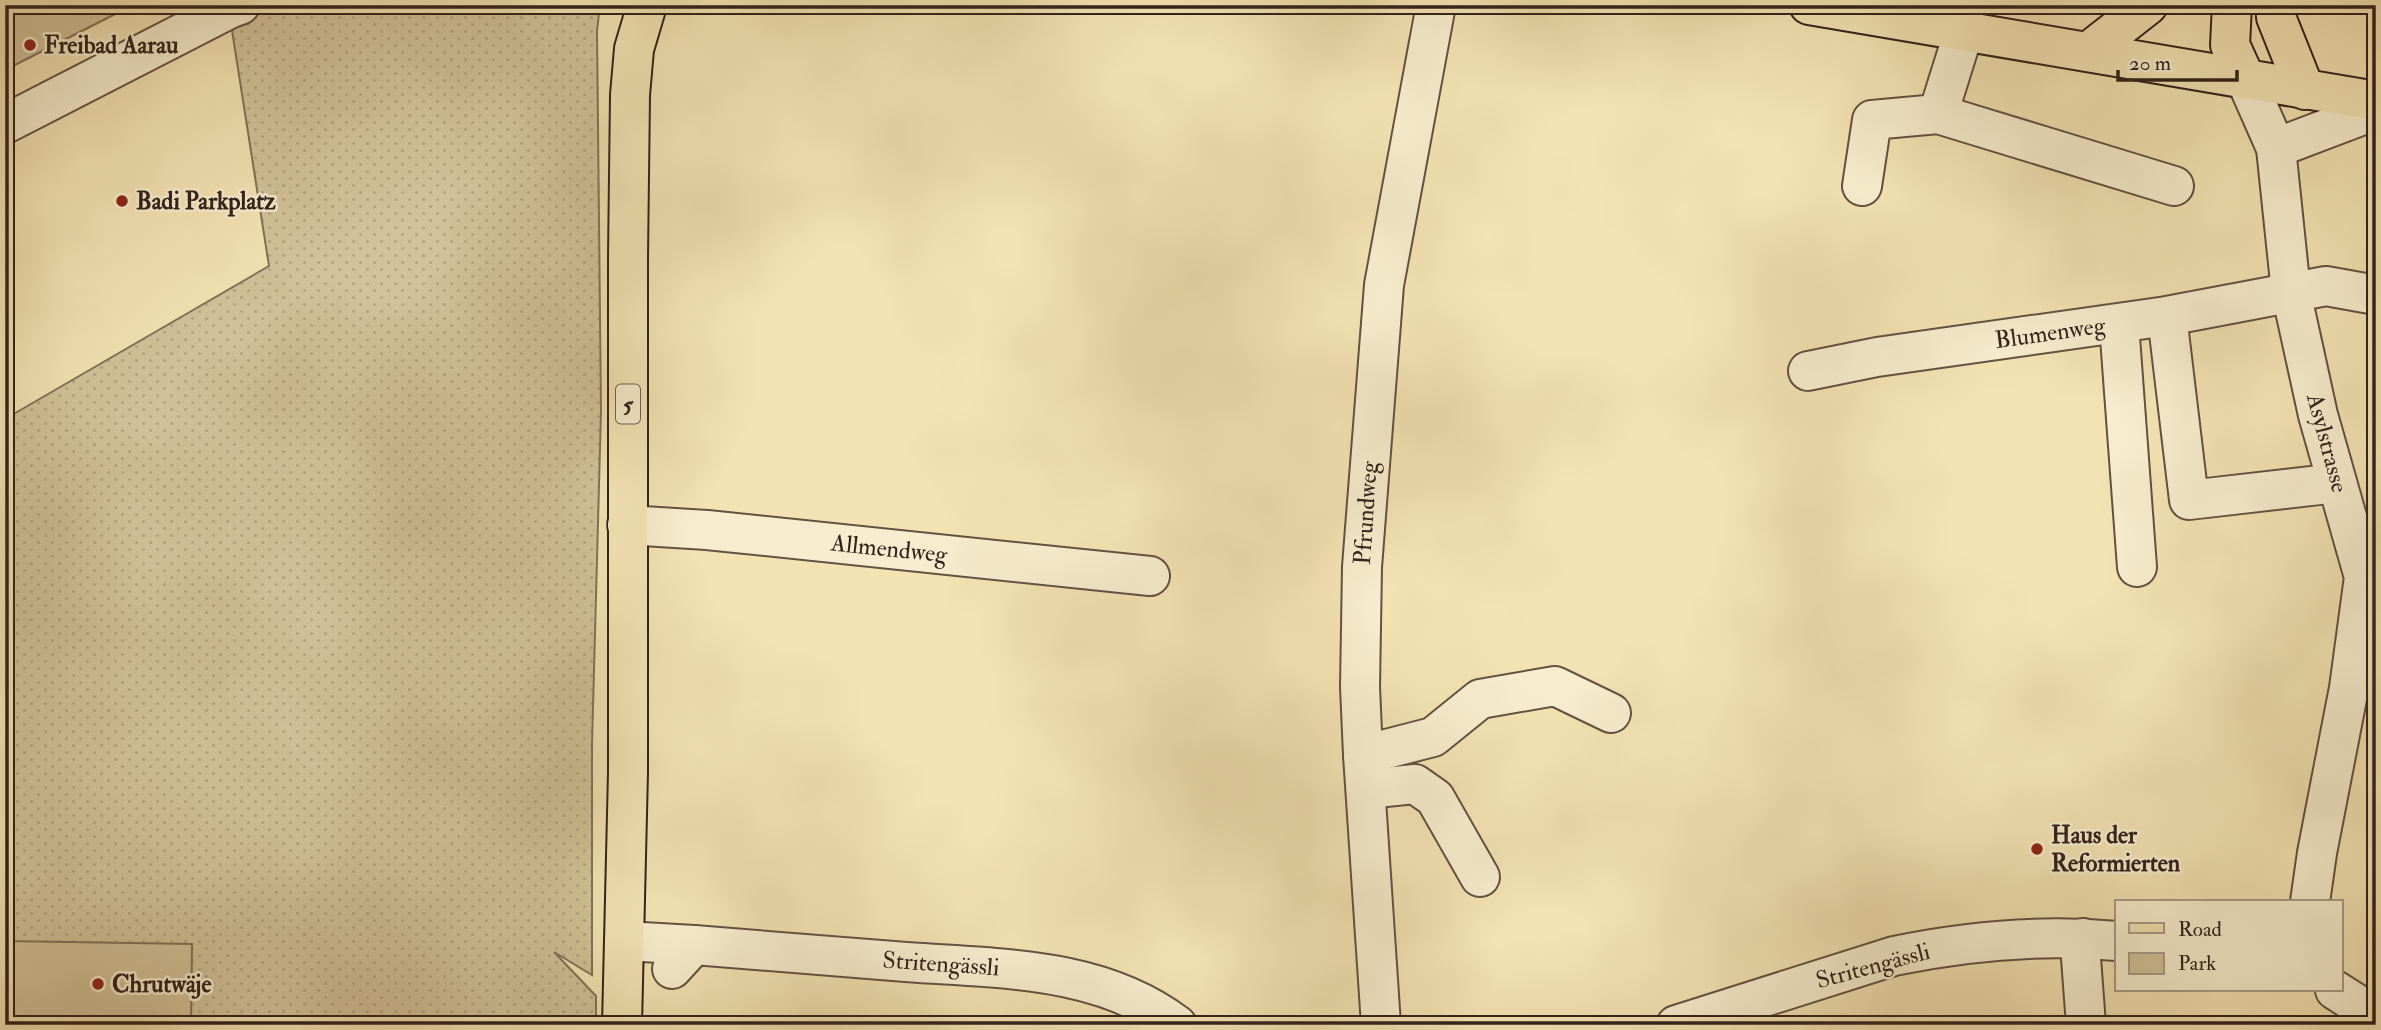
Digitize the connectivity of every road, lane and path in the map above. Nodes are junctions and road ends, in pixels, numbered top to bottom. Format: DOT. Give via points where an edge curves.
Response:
graph roads {
  1 [pos="240,5"];
  2 [pos="647,5"];
  3 [pos="1436,5"];
  4 [pos="1809,5"];
  5 [pos="2148,5"];
  6 [pos="2232,5"];
  7 [pos="2275,5"];
  8 [pos="1964,31"];
  9 [pos="2088,52"];
  10 [pos="2246,80"];
  11 [pos="2305,90"];
  12 [pos="2376,101"];
  13 [pos="2376,110"];
  14 [pos="1938,114"];
  15 [pos="5,124"];
  16 [pos="2276,148"];
  17 [pos="2174,186"];
  18 [pos="1862,187"];
  19 [pos="2291,292"];
  20 [pos="2376,295"];
  21 [pos="2167,316"];
  22 [pos="2119,324"];
  23 [pos="1808,371"];
  24 [pos="2337,483"];
  25 [pos="627,525"];
  26 [pos="2137,567"];
  27 [pos="1150,576"];
  28 [pos="2364,664"];
  29 [pos="1611,713"];
  30 [pos="1365,772"];
  31 [pos="1480,877"];
  32 [pos="2310,900"];
  33 [pos="2100,939"];
  34 [pos="625,942"];
  35 [pos="2321,992"];
  36 [pos="2338,992"];
  37 [pos="2376,1016"];
  38 [pos="622,1025"];
  39 [pos="1177,1025"];
  40 [pos="1381,1025"];
  41 [pos="1676,1025"];
  42 [pos="2086,1025"];
  43 [pos="2335,1025"];
  1 -- 15 [label="street"];
  2 -- 25 [label="main road, 5" via="634,49 630,94"];
  3 -- 30 [label="street, Pfrundweg" via="1384,285 1362,567 1360,687"];
  4 -- 8 [label="main road"];
  5 -- 9 [label="main road"];
  6 -- 10 [label="main road" via="2230,45"];
  7 -- 11 [label="main road"];
  8 -- 9 [label="main road"];
  8 -- 14 [label="street"];
  9 -- 10 [label="main road"];
  10 -- 11 [label="main road"];
  10 -- 16 [label="street, Asylstrasse"];
  11 -- 12 [label="main road"];
  13 -- 16 [label="street"];
  14 -- 17 [label="street"];
  14 -- 18 [label="street" via="1872,120"];
  16 -- 19 [label="street, Asylstrasse"];
  19 -- 20 [label="street, Blumenweg" via="2326,286"];
  19 -- 21 [label="street, Blumenweg"];
  19 -- 24 [label="street, Asylstrasse"];
  21 -- 22 [label="street, Blumenweg"];
  21 -- 24 [label="street" via="2189,500"];
  22 -- 23 [label="street, Blumenweg" via="1877,357"];
  22 -- 26 [label="street"];
  24 -- 28 [label="street, Asylstrasse" via="2364,576"];
  25 -- 27 [label="street, Allmendweg"];
  25 -- 34 [label="main road, 5"];
  28 -- 32 [label="street, Asylstrasse"];
  29 -- 30 [label="street" via="1555,686 1480,699 1433,737"];
  30 -- 31 [label="street" via="1415,785 1436,798"];
  30 -- 40 [label="street, Pfrundweg"];
  33 -- 41 [label="street, Stritengässli" via="2034,937 1928,949"];
  33 -- 42 [label="street" via="2081,958"];
  34 -- 38 [label="main road, 5"];
  34 -- 39 [label="street, Stritengässli" via="683,957 1047,972 1108,988"];
  35 -- 43 [label="street"];
  36 -- 37 [label="street"];
}
